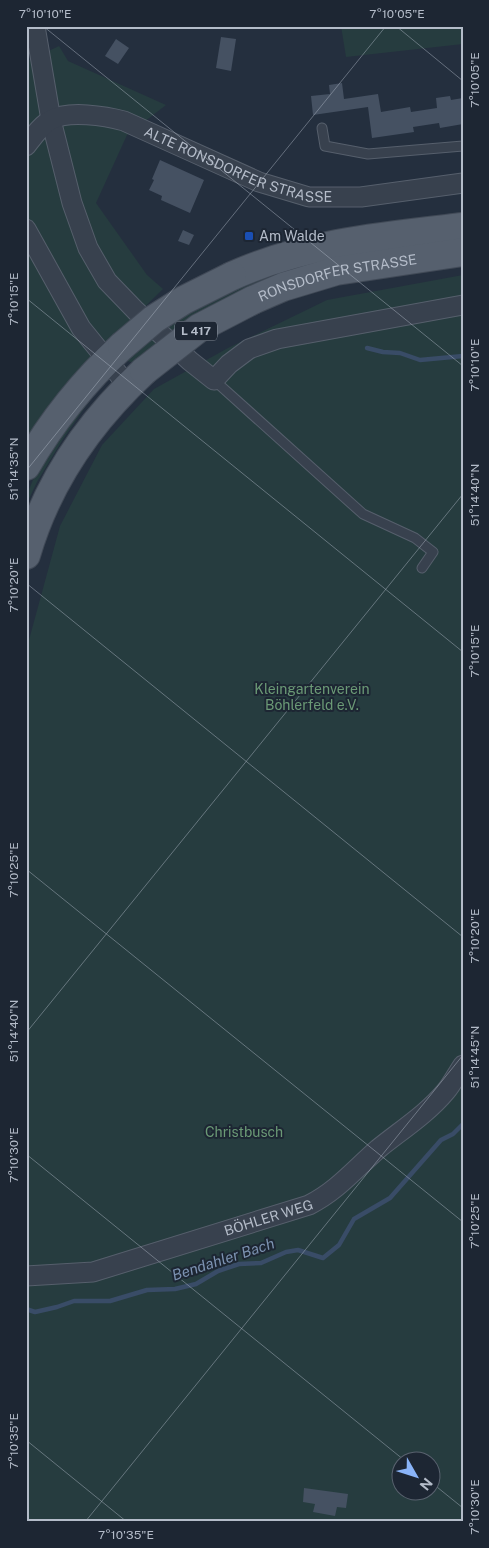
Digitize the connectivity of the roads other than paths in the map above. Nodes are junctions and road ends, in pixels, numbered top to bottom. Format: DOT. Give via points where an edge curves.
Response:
graph roads {
  1 [pos="35,26"];
  2 [pos="51,120"];
  3 [pos="322,128"];
  4 [pos="26,146"];
  5 [pos="463,146"];
  6 [pos="463,183"];
  7 [pos="463,227"];
  8 [pos="26,229"];
  9 [pos="463,252"];
  10 [pos="463,305"];
  11 [pos="114,353"];
  12 [pos="136,378"];
  13 [pos="214,380"];
  14 [pos="26,466"];
  15 [pos="26,555"];
  16 [pos="422,568"];
  17 [pos="463,1065"];
  18 [pos="26,1276"];
  1 -- 2 [label="street"];
  2 -- 4 [label="street"];
  2 -- 6 [label="street, ALTE RONSDORFER STRASSE" via="84,115 124,121 259,182 309,197 361,197"];
  2 -- 13 [label="street" via="72,203 88,248 107,281 142,317"];
  3 -- 5 [label="lane" via="325,146 368,154"];
  7 -- 11 [label="main road, RONSDORFER STRASSE / L 417, bridge" via="344,242 268,262 200,291 154,320"];
  8 -- 11 [label="street" via="81,328"];
  9 -- 12 [label="main road, RONSDORFER STRASSE / L 417, bridge" via="356,266 283,287 199,328"];
  10 -- 13 [label="street" via="277,339 249,349"];
  11 -- 12 [label="street"];
  11 -- 14 [label="main road, L 417" via="67,404"];
  12 -- 15 [label="main road, L 417" via="99,417 68,461 42,511"];
  13 -- 16 [label="lane" via="362,514 415,538 433,552"];
  17 -- 18 [label="street, BÖHLER WEG" via="434,1104 377,1150 341,1185 315,1202 93,1272"];
}
